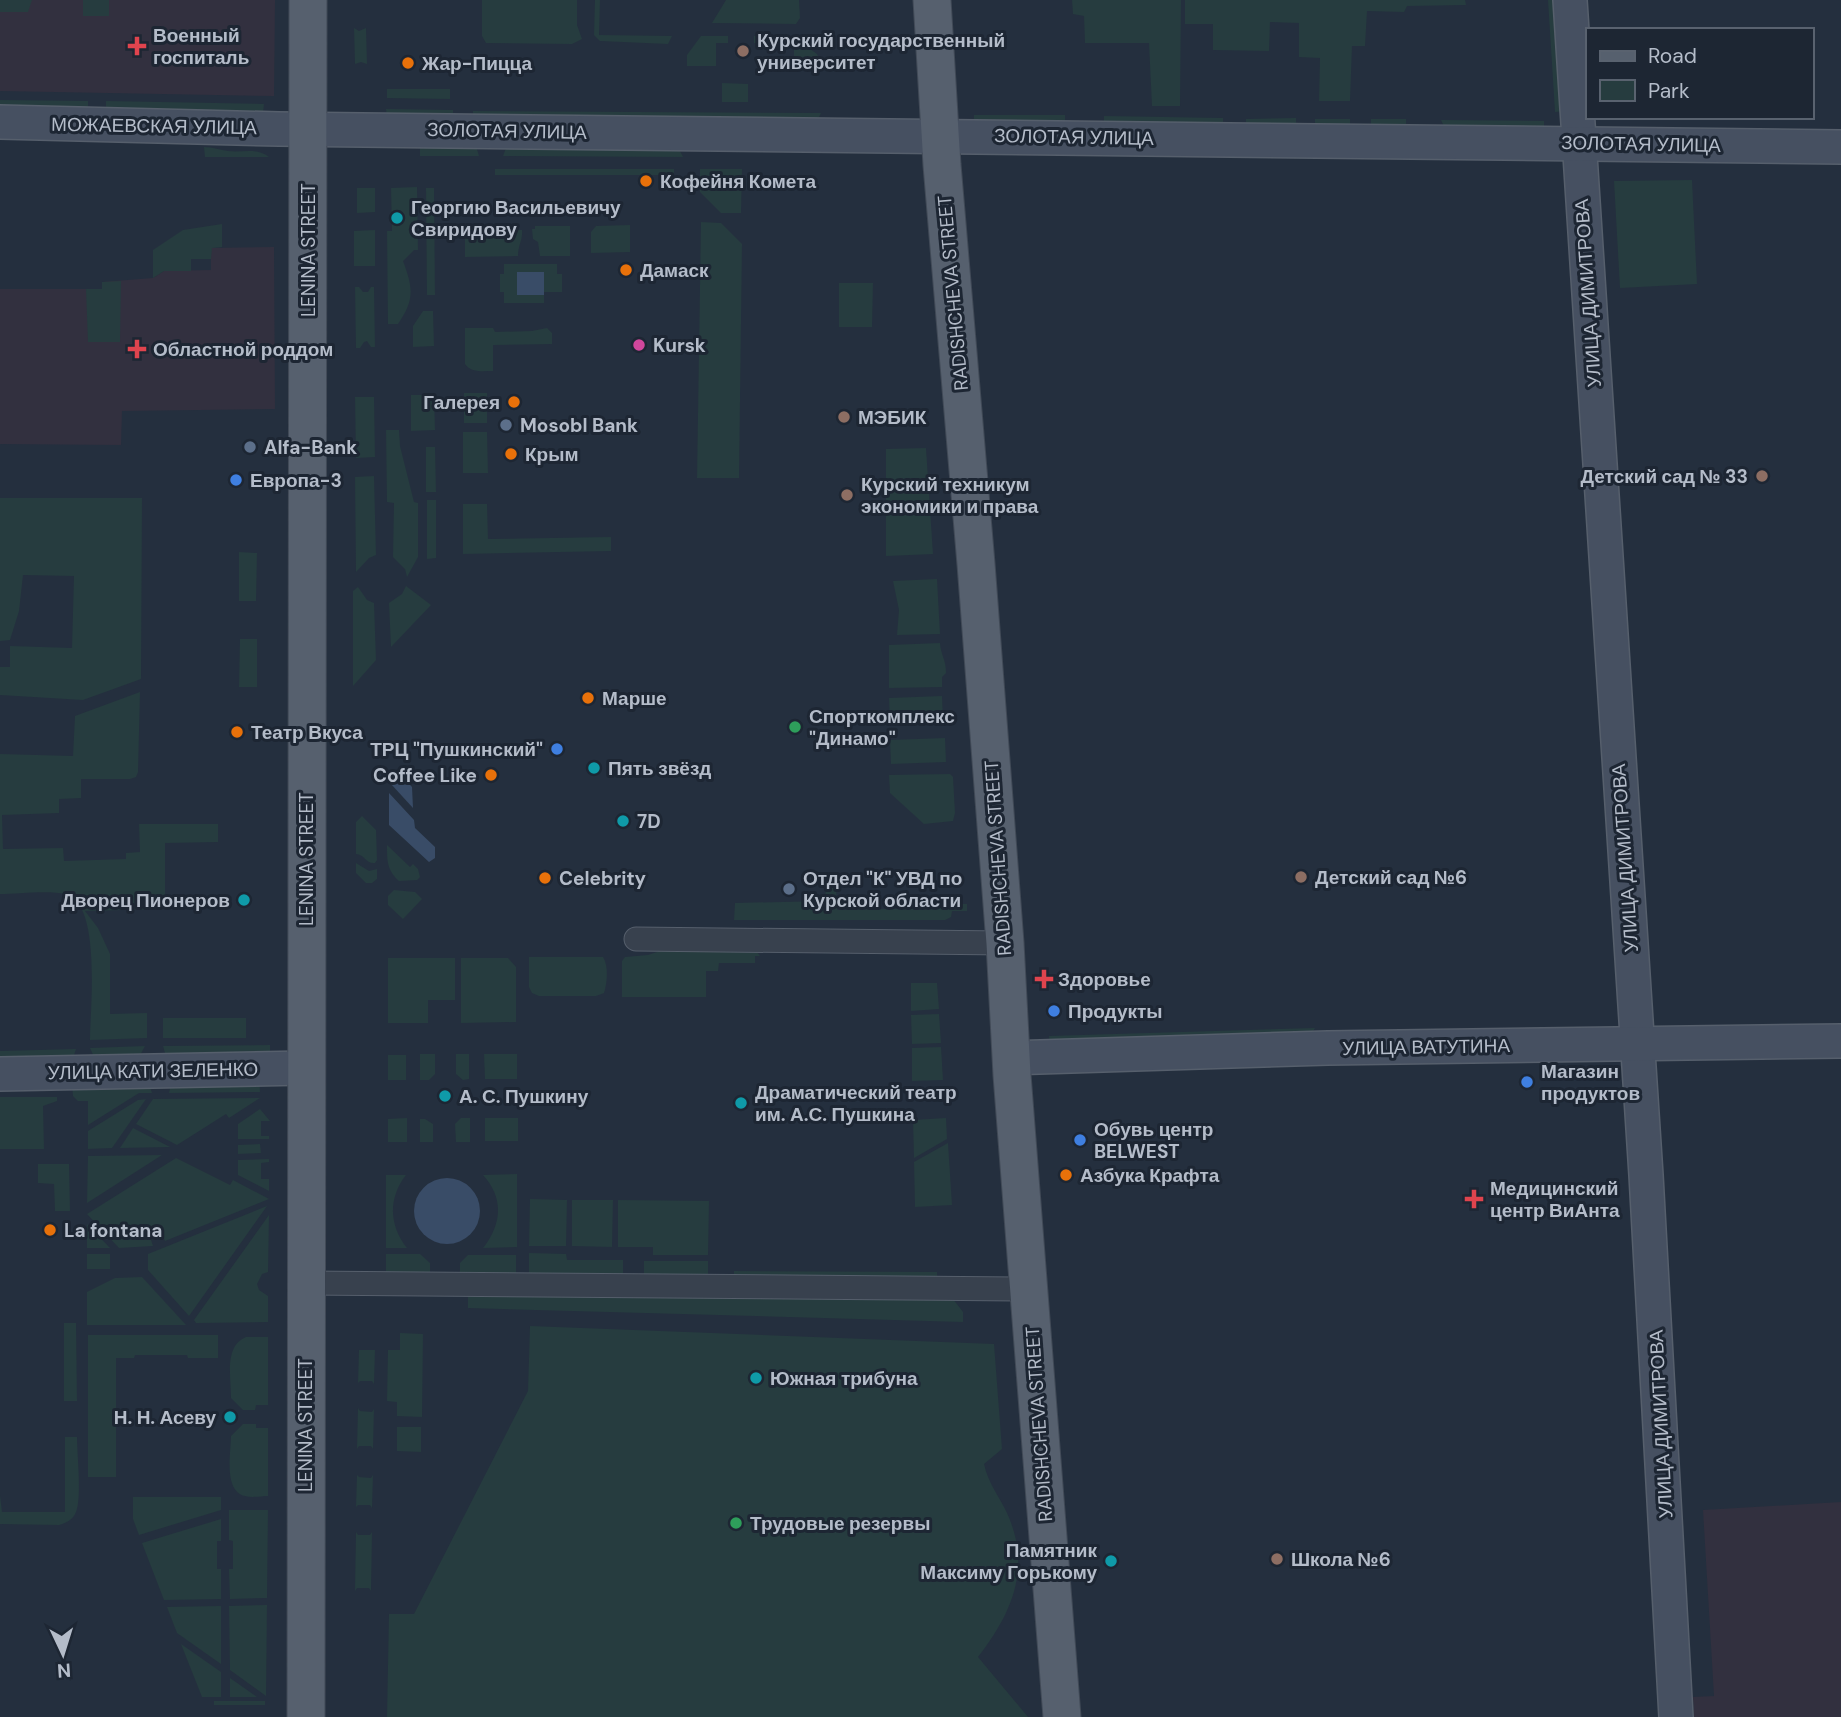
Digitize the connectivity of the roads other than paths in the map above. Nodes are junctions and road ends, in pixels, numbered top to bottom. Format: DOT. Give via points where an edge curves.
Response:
graph roads {
  1 [pos="309,0"];
  2 [pos="932,0"];
  3 [pos="1570,0"];
  4 [pos="0,122"];
  5 [pos="308,128"];
  6 [pos="940,135"];
  7 [pos="1579,142"];
  8 [pos="1841,147"];
  9 [pos="636,939"];
  10 [pos="1004,943"];
  11 [pos="1841,1041"];
  12 [pos="1637,1044"];
  13 [pos="1011,1058"];
  14 [pos="306,1068"];
  15 [pos="0,1074"];
  16 [pos="306,1283"];
  17 [pos="1029,1289"];
  18 [pos="306,1717"];
  19 [pos="1062,1717"];
  20 [pos="1676,1717"];
  1 -- 5 [label="main road, LENINA STREET"];
  2 -- 6 [label="main road, RADISHCHEVA STREET"];
  3 -- 7 [label="street, УЛИЦА ДИМИТРОВА"];
  4 -- 5 [label="street, МОЖАЕВСКАЯ УЛИЦА"];
  5 -- 6 [label="street, ЗОЛОТАЯ УЛИЦА"];
  5 -- 14 [label="main road, LENINA STREET"];
  6 -- 7 [label="street, ЗОЛОТАЯ УЛИЦА"];
  6 -- 10 [label="main road, RADISHCHEVA STREET"];
  7 -- 8 [label="street, ЗОЛОТАЯ УЛИЦА"];
  7 -- 12 [label="street, УЛИЦА ДИМИТРОВА"];
  9 -- 10 [label="street"];
  10 -- 13 [label="main road, RADISHCHEVA STREET"];
  11 -- 12 [label="street, УЛИЦА ВАТУТИНА"];
  12 -- 13 [label="street, УЛИЦА ВАТУТИНА"];
  12 -- 20 [label="street, УЛИЦА ДИМИТРОВА"];
  13 -- 17 [label="main road, RADISHCHEVA STREET"];
  14 -- 15 [label="street, УЛИЦА КАТИ ЗЕЛЕНКО"];
  14 -- 16 [label="main road, LENINA STREET"];
  16 -- 17 [label="street"];
  16 -- 18 [label="main road, LENINA STREET"];
  17 -- 19 [label="main road, RADISHCHEVA STREET"];
}
